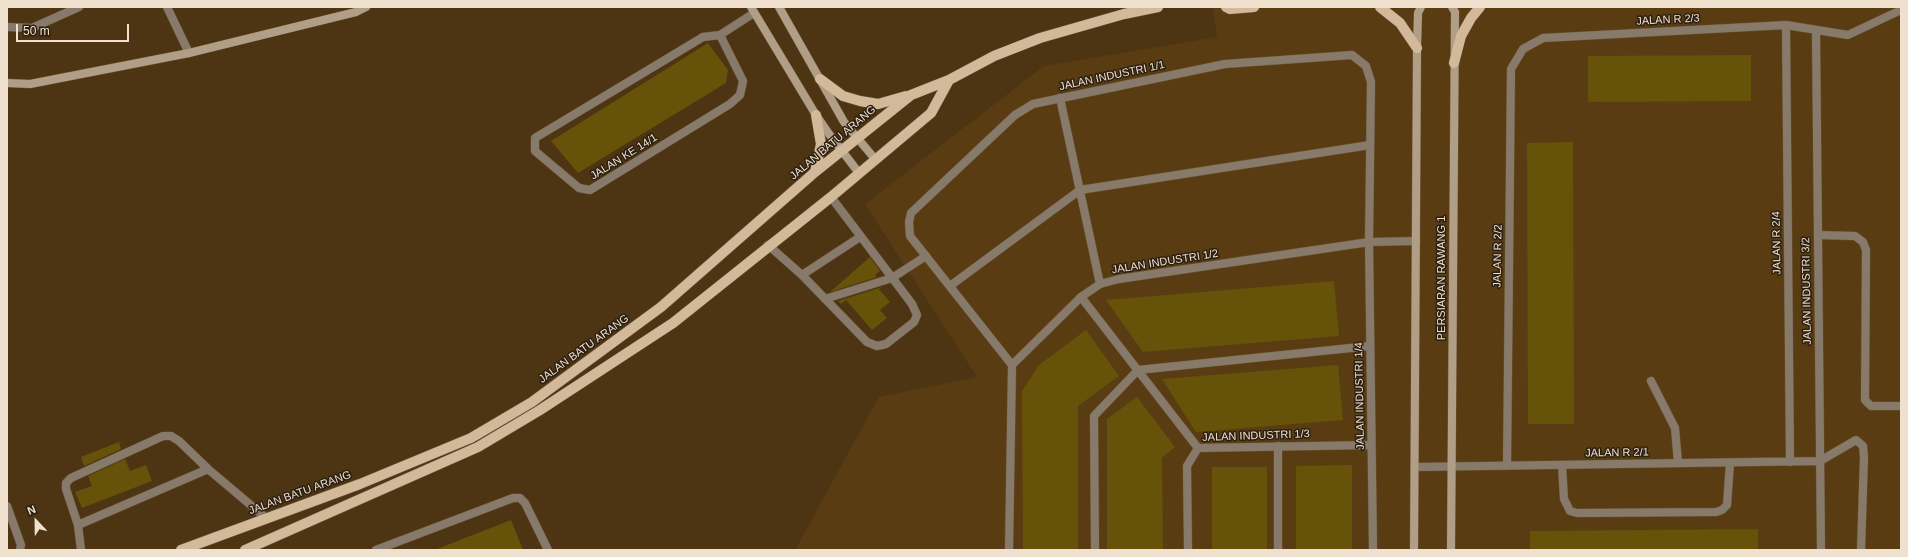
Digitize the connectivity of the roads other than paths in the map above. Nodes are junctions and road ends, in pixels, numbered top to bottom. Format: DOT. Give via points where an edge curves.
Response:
graph roads {
  1 [pos="79,7"];
  2 [pos="167,7"];
  3 [pos="366,7"];
  4 [pos="779,7"];
  5 [pos="1158,7"];
  6 [pos="1226,7"];
  7 [pos="1254,7"];
  8 [pos="1380,7"];
  9 [pos="1421,7"];
  10 [pos="1452,7"];
  11 [pos="1480,7"];
  12 [pos="353,10"];
  13 [pos="752,10"];
  14 [pos="1901,10"];
  15 [pos="1786,25"];
  16 [pos="7,27"];
  17 [pos="1816,31"];
  18 [pos="720,36"];
  19 [pos="1417,48"];
  20 [pos="1523,49"];
  21 [pos="189,53"];
  22 [pos="1454,63"];
  23 [pos="820,79"];
  24 [pos="949,80"];
  25 [pos="7,83"];
  26 [pos="911,95"];
  27 [pos="1060,98"];
  28 [pos="816,115"];
  29 [pos="857,138"];
  30 [pos="1370,145"];
  31 [pos="842,150"];
  32 [pos="875,160"];
  33 [pos="815,172"];
  34 [pos="859,173"];
  35 [pos="1080,190"];
  36 [pos="831,197"];
  37 [pos="1818,235"];
  38 [pos="860,237"];
  39 [pos="1416,241"];
  40 [pos="1369,242"];
  41 [pos="768,245"];
  42 [pos="926,256"];
  43 [pos="802,275"];
  44 [pos="892,278"];
  45 [pos="1100,284"];
  46 [pos="950,286"];
  47 [pos="1081,297"];
  48 [pos="825,299"];
  49 [pos="1370,346"];
  50 [pos="1012,365"];
  51 [pos="1138,370"];
  52 [pos="1651,381"];
  53 [pos="1901,406"];
  54 [pos="1372,445"];
  55 [pos="1278,446"];
  56 [pos="1198,448"];
  57 [pos="1790,462"];
  58 [pos="1820,462"];
  59 [pos="1678,463"];
  60 [pos="1730,463"];
  61 [pos="1562,465"];
  62 [pos="1452,466"];
  63 [pos="1506,466"];
  64 [pos="1415,467"];
  65 [pos="208,470"];
  66 [pos="7,506"];
  67 [pos="266,518"];
  68 [pos="78,525"];
  69 [pos="20,550"];
  70 [pos="81,550"];
  71 [pos="181,550"];
  72 [pos="245,550"];
  73 [pos="376,550"];
  74 [pos="548,550"];
  75 [pos="1010,550"];
  76 [pos="1095,550"];
  77 [pos="1188,550"];
  78 [pos="1278,550"];
  79 [pos="1373,550"];
  80 [pos="1414,550"];
  81 [pos="1451,550"];
  82 [pos="1821,550"];
  83 [pos="1861,550"];
  1 -- 16 [label="street" via="32,28"];
  2 -- 21 [label="street"];
  3 -- 12 [label="street"];
  4 -- 23 [label="street"];
  5 -- 24 [label="main road, JALAN BATU ARANG" via="1040,38 994,56"];
  6 -- 7 [label="main road"];
  8 -- 19 [label="main road" via="1400,23"];
  9 -- 19 [label="street" via="1418,13"];
  10 -- 22 [label="street, PERSIARAN RAWANG 1"];
  11 -- 22 [label="main road" via="1461,36"];
  12 -- 21 [label="street"];
  13 -- 18 [label="street, JALAN KE 14/1"];
  13 -- 28 [label="street"];
  14 -- 17 [label="street, JALAN R 2/3" via="1848,35"];
  15 -- 17 [label="street, JALAN R 2/3"];
  15 -- 20 [label="street, JALAN R 2/3" via="1543,38"];
  15 -- 57 [label="street, JALAN R 2/4"];
  17 -- 37 [label="street, JALAN INDUSTRI 3/2"];
  18 -- 18 [label="street, JALAN KE 14/1" via="743,81 740,95 730,104 590,190 579,188 535,150 535,138 704,37"];
  19 -- 39 [label="street"];
  20 -- 63 [label="street, JALAN R 2/2" via="1511,69"];
  21 -- 25 [label="street" via="30,84"];
  22 -- 62 [label="street, PERSIARAN RAWANG 1"];
  23 -- 26 [label="main road" via="843,96 860,102 878,104"];
  23 -- 29 [label="street" via="844,122"];
  24 -- 26 [label="main road, JALAN BATU ARANG"];
  24 -- 32 [label="main road" via="931,113"];
  26 -- 29 [label="main road, JALAN BATU ARANG"];
  27 -- 30 [label="street, JALAN INDUSTRI 1/1" via="1225,64 1352,55 1366,66 1371,82"];
  27 -- 35 [label="street"];
  27 -- 42 [label="street, JALAN INDUSTRI 1/1" via="1033,104 1015,116 911,213 910,236"];
  28 -- 31 [label="street"];
  28 -- 33 [label="main road" via="821,144"];
  29 -- 31 [label="main road, JALAN BATU ARANG"];
  29 -- 32 [label="street"];
  30 -- 35 [label="street"];
  30 -- 40 [label="street, JALAN INDUSTRI 1/1"];
  31 -- 33 [label="main road, JALAN BATU ARANG"];
  31 -- 34 [label="street"];
  32 -- 34 [label="main road"];
  33 -- 67 [label="main road, JALAN BATU ARANG" via="661,307 532,402 471,438 360,484"];
  34 -- 36 [label="main road"];
  35 -- 45 [label="street"];
  35 -- 46 [label="street"];
  36 -- 38 [label="street"];
  36 -- 41 [label="main road"];
  37 -- 53 [label="street" via="1855,236 1863,242 1866,250 1865,400 1871,406"];
  37 -- 58 [label="street, JALAN INDUSTRI 3/2"];
  38 -- 43 [label="street"];
  38 -- 44 [label="street"];
  39 -- 40 [label="street, JALAN INDUSTRI 1/2"];
  39 -- 64 [label="street"];
  40 -- 45 [label="street, JALAN INDUSTRI 1/2" via="1119,279"];
  40 -- 49 [label="street, JALAN INDUSTRI 1/4"];
  41 -- 43 [label="street"];
  41 -- 72 [label="main road" via="674,322 478,448"];
  42 -- 44 [label="street"];
  42 -- 46 [label="street, JALAN INDUSTRI 1/1"];
  43 -- 48 [label="street"];
  44 -- 48 [label="street"];
  44 -- 48 [label="street" via="912,304 917,315 914,322 886,344 877,346 867,342"];
  45 -- 47 [label="street, JALAN INDUSTRI 1/2"];
  46 -- 50 [label="street, JALAN INDUSTRI 1/1"];
  47 -- 50 [label="street, JALAN INDUSTRI 1/2"];
  47 -- 51 [label="street"];
  49 -- 51 [label="street"];
  49 -- 54 [label="street, JALAN INDUSTRI 1/4"];
  50 -- 75 [label="street"];
  51 -- 56 [label="street"];
  51 -- 76 [label="street" via="1094,416"];
  52 -- 59 [label="street" via="1675,428"];
  54 -- 55 [label="street, JALAN INDUSTRI 1/3"];
  54 -- 79 [label="street, JALAN INDUSTRI 1/4"];
  55 -- 56 [label="street, JALAN INDUSTRI 1/3"];
  55 -- 78 [label="street"];
  56 -- 77 [label="street, JALAN INDUSTRI 1/3" via="1187,466"];
  57 -- 58 [label="street, JALAN R 2/1"];
  57 -- 60 [label="street, JALAN R 2/1"];
  58 -- 82 [label="street, JALAN INDUSTRI 3/2"];
  58 -- 83 [label="street" via="1856,440 1863,446"];
  59 -- 60 [label="street, JALAN R 2/1"];
  59 -- 61 [label="street, JALAN R 2/1"];
  60 -- 61 [label="street" via="1727,505 1722,510 1708,512 1577,513 1570,510 1564,499"];
  61 -- 63 [label="street, JALAN R 2/1"];
  62 -- 63 [label="street, JALAN R 2/1"];
  62 -- 64 [label="street, JALAN R 2/1"];
  62 -- 81 [label="street, PERSIARAN RAWANG 1"];
  64 -- 80 [label="street"];
  65 -- 67 [label="street"];
  65 -- 68 [label="street"];
  65 -- 68 [label="street" via="179,441 171,436 163,436 71,478 66,483"];
  66 -- 69 [label="street" via="21,545"];
  67 -- 71 [label="main road, JALAN BATU ARANG"];
  68 -- 70 [label="street"];
  73 -- 74 [label="street" via="513,498 520,498 525,503"];
}
